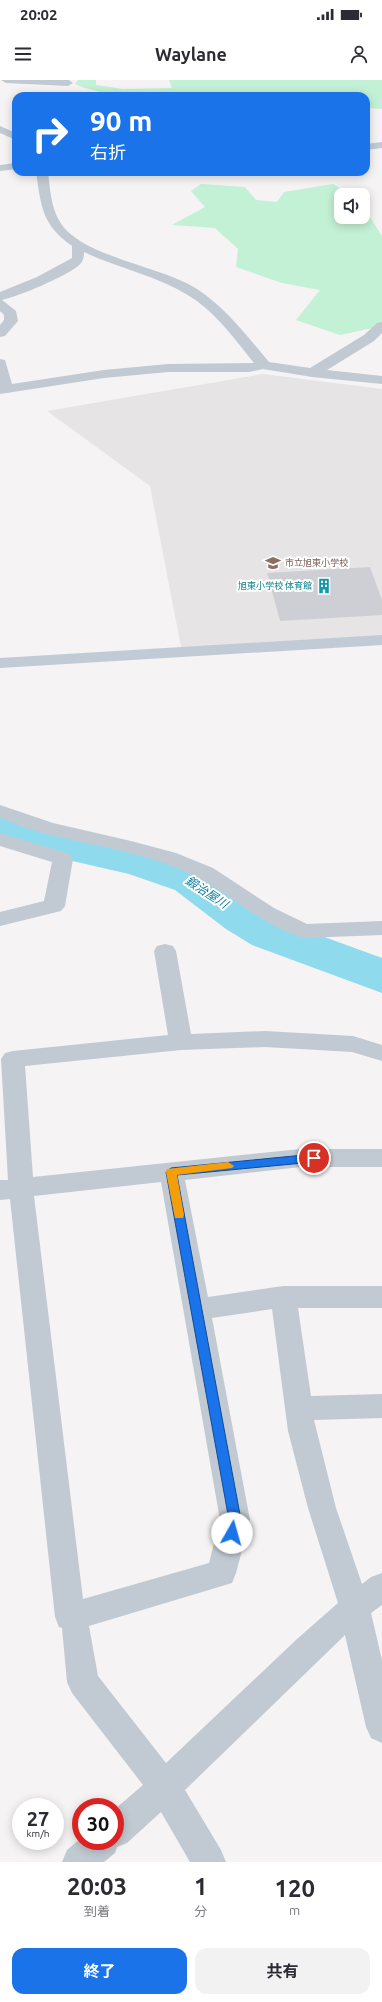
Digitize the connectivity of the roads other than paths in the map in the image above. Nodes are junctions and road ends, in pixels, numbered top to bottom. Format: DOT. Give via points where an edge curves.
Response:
graph roads {
  1 [pos="6,80"];
  2 [pos="68,85"];
  3 [pos="370,146"];
  4 [pos="382,146"];
  5 [pos="12,166"];
  6 [pos="0,168"];
  7 [pos="43,176"];
  8 [pos="78,244"];
  9 [pos="0,297"];
  10 [pos="0,304"];
  11 [pos="382,326"];
  12 [pos="0,332"];
  13 [pos="0,363"];
  14 [pos="264,365"];
  15 [pos="312,373"];
  16 [pos="382,380"];
  17 [pos="3,389"];
  18 [pos="382,640"];
  19 [pos="0,662"];
  20 [pos="0,811"];
  21 [pos="0,839"];
  22 [pos="0,919"];
  23 [pos="382,928"];
  24 [pos="165,951"];
  25 [pos="181,1042"];
  26 [pos="382,1053"];
  27 [pos="382,1158"];
  28 [pos="171,1172"];
  29 [pos="10,1189"];
  30 [pos="382,1296"];
  31 [pos="283,1297"];
  32 [pos="197,1309"];
  33 [pos="382,1406"];
  34 [pos="299,1408"];
  35 [pos="382,1587"];
  36 [pos="354,1606"];
  37 [pos="76,1630"];
  38 [pos="382,1727"];
  39 [pos="165,1788"];
  40 [pos="124,1823"];
  41 [pos="93,1850"];
  42 [pos="79,1862"];
  43 [pos="209,1862"];
  1 -- 2 [label="street"];
  3 -- 4 [label="street"];
  5 -- 6 [label="street"];
  7 -- 8 [label="street" via="54,223 63,235"];
  8 -- 9 [label="street" via="78,258 74,263 42,280"];
  8 -- 14 [label="street" via="190,290 211,305"];
  10 -- 12 [label="street" via="11,314 11,321"];
  11 -- 15 [label="street" via="370,338"];
  13 -- 17 [label="street"];
  14 -- 15 [label="street"];
  14 -- 17 [label="street" via="249,368 147,370 71,378"];
  15 -- 16 [label="street"];
  18 -- 19 [label="street"];
  20 -- 23 [label="street" via="48,828 131,847 177,861 206,873 266,914 304,931"];
  21 -- 22 [label="street" via="63,860 54,906"];
  24 -- 25 [label="street"];
  25 -- 26 [label="street" via="264,1039 353,1044"];
  25 -- 29 [label="street" via="13,1059"];
  27 -- 28 [label="street" via="300,1158"];
  28 -- 29 [label="street"];
  28 -- 32 [label="street"];
  29 -- 32 [label="street" via="70,1617 221,1573 235,1520"];
  30 -- 31 [label="street"];
  31 -- 32 [label="street"];
  31 -- 34 [label="street"];
  33 -- 34 [label="street"];
  34 -- 36 [label="street" via="302,1431 322,1508"];
  35 -- 36 [label="street"];
  36 -- 38 [label="street"];
  36 -- 39 [label="street"];
  37 -- 39 [label="street" via="83,1682"];
  39 -- 40 [label="street"];
  39 -- 43 [label="street"];
  41 -- 42 [label="street"];
}
